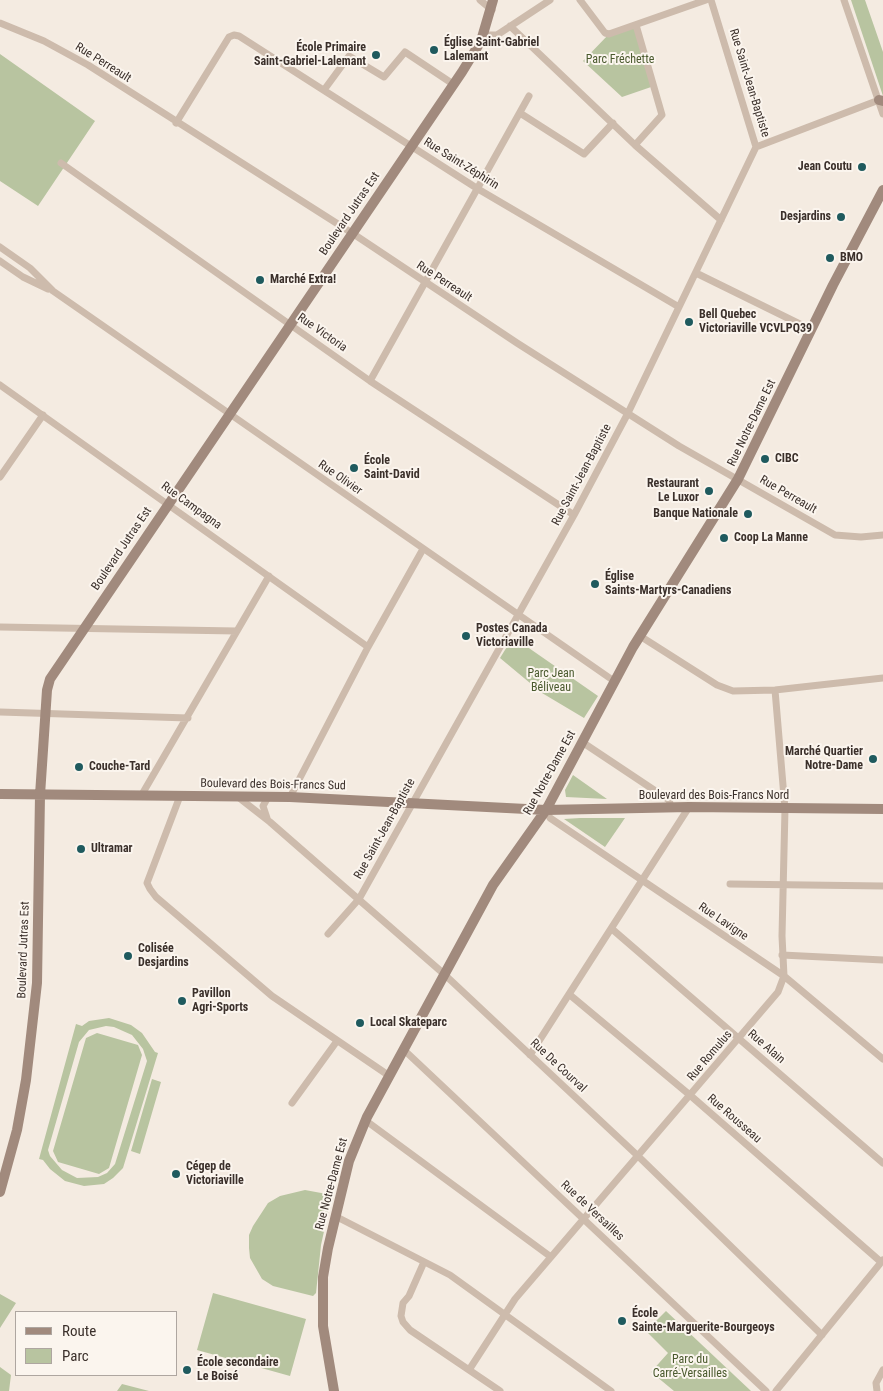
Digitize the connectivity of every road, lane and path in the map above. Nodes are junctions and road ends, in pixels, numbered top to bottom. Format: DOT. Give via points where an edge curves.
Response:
graph roads {
  1 [pos="480,0"];
  2 [pos="550,0"];
  3 [pos="580,0"];
  4 [pos="706,0"];
  5 [pos="711,0"];
  6 [pos="844,0"];
  7 [pos="493,5"];
  8 [pos="0,23"];
  9 [pos="636,25"];
  10 [pos="510,26"];
  11 [pos="484,35"];
  12 [pos="453,84"];
  13 [pos="324,90"];
  14 [pos="530,96"];
  15 [pos="881,100"];
  16 [pos="520,113"];
  17 [pos="883,114"];
  18 [pos="176,123"];
  19 [pos="613,123"];
  20 [pos="635,145"];
  21 [pos="411,146"];
  22 [pos="756,147"];
  23 [pos="61,163"];
  24 [pos="478,189"];
  25 [pos="883,190"];
  26 [pos="721,220"];
  27 [pos="352,233"];
  28 [pos="0,247"];
  29 [pos="0,261"];
  30 [pos="696,273"];
  31 [pos="425,283"];
  32 [pos="53,291"];
  33 [pos="680,307"];
  34 [pos="290,324"];
  35 [pos="812,330"];
  36 [pos="370,381"];
  37 [pos="0,385"];
  38 [pos="229,414"];
  39 [pos="628,414"];
  40 [pos="43,415"];
  41 [pos="0,477"];
  42 [pos="738,479"];
  43 [pos="168,504"];
  44 [pos="574,515"];
  45 [pos="883,535"];
  46 [pos="423,550"];
  47 [pos="269,576"];
  48 [pos="518,615"];
  49 [pos="0,627"];
  50 [pos="83,629"];
  51 [pos="237,631"];
  52 [pos="640,636"];
  53 [pos="368,647"];
  54 [pos="883,678"];
  55 [pos="614,681"];
  56 [pos="776,690"];
  57 [pos="0,712"];
  58 [pos="45,713"];
  59 [pos="188,718"];
  60 [pos="582,742"];
  61 [pos="0,794"];
  62 [pos="40,794"];
  63 [pos="141,796"];
  64 [pos="180,796"];
  65 [pos="236,796"];
  66 [pos="268,797"];
  67 [pos="290,797"];
  68 [pos="413,802"];
  69 [pos="671,807"];
  70 [pos="688,807"];
  71 [pos="785,809"];
  72 [pos="883,809"];
  73 [pos="546,810"];
  74 [pos="270,822"];
  75 [pos="643,881"];
  76 [pos="730,884"];
  77 [pos="784,884"];
  78 [pos="883,886"];
  79 [pos="359,899"];
  80 [pos="612,929"];
  81 [pos="328,934"];
  82 [pos="782,955"];
  83 [pos="883,960"];
  84 [pos="444,974"];
  85 [pos="784,976"];
  86 [pos="570,995"];
  87 [pos="739,1038"];
  88 [pos="337,1041"];
  89 [pos="403,1049"];
  90 [pos="530,1055"];
  91 [pos="883,1059"];
  92 [pos="388,1075"];
  93 [pos="691,1096"];
  94 [pos="292,1102"];
  95 [pos="365,1120"];
  96 [pos="638,1156"];
  97 [pos="883,1163"];
  98 [pos="0,1192"];
  99 [pos="336,1216"];
  100 [pos="584,1219"];
  101 [pos="551,1257"];
  102 [pos="882,1261"];
  103 [pos="424,1262"];
  104 [pos="506,1313"];
  105 [pos="822,1335"];
  106 [pos="469,1370"];
  107 [pos="883,1370"];
  108 [pos="334,1391"];
  109 [pos="500,1391"];
  110 [pos="611,1391"];
  111 [pos="766,1391"];
  112 [pos="776,1391"];
  113 [pos="876,1391"];
  1 -- 7 [label="street"];
  2 -- 10 [label="street"];
  3 -- 9 [label="street" via="605,33"];
  4 -- 9 [label="street"];
  5 -- 22 [label="street, Rue Saint-Jean-Baptiste"];
  6 -- 15 [label="street"];
  7 -- 11 [label="street, Boulevard Jutras Est"];
  8 -- 18 [label="street, Rue Perreault" via="44,41 88,65"];
  9 -- 20 [label="street" via="662,115"];
  10 -- 11 [label="street" via="498,35"];
  10 -- 19 [label="street"];
  11 -- 12 [label="street, Boulevard Jutras Est"];
  12 -- 13 [label="street" via="407,53 384,77 351,56"];
  12 -- 21 [label="street, Boulevard Jutras Est"];
  13 -- 18 [label="street, Rue Saint-Zéphirin" via="234,35 229,38"];
  13 -- 21 [label="street, Rue Saint-Zéphirin"];
  14 -- 16 [label="street"];
  15 -- 17 [label="street"];
  15 -- 22 [label="street"];
  16 -- 19 [label="street" via="584,154"];
  16 -- 24 [label="street"];
  18 -- 27 [label="street, Rue Perreault"];
  19 -- 20 [label="street"];
  20 -- 26 [label="street"];
  21 -- 24 [label="street, Rue Saint-Zéphirin"];
  21 -- 27 [label="street, Boulevard Jutras Est"];
  22 -- 26 [label="street, Rue Saint-Jean-Baptiste"];
  23 -- 34 [label="street, Rue Victoria"];
  24 -- 31 [label="street"];
  24 -- 33 [label="street, Rue Saint-Zéphirin"];
  25 -- 35 [label="street, Rue Notre-Dame Est"];
  26 -- 30 [label="street, Rue Saint-Jean-Baptiste"];
  27 -- 31 [label="street, Rue Perreault"];
  27 -- 34 [label="street, Boulevard Jutras Est"];
  28 -- 32 [label="street, Rue Olivier" via="30,268"];
  29 -- 32 [label="street, Rue Olivier" via="22,277"];
  30 -- 33 [label="street, Rue Saint-Jean-Baptiste"];
  30 -- 35 [label="street"];
  31 -- 36 [label="street"];
  31 -- 39 [label="street, Rue Perreault"];
  32 -- 38 [label="street, Rue Olivier"];
  33 -- 39 [label="street, Rue Saint-Jean-Baptiste"];
  34 -- 36 [label="street, Rue Victoria"];
  34 -- 38 [label="street, Boulevard Jutras Est"];
  35 -- 42 [label="street, Rue Notre-Dame Est"];
  36 -- 44 [label="street, Rue Victoria"];
  37 -- 40 [label="street, Rue Campagna"];
  38 -- 43 [label="street, Boulevard Jutras Est"];
  38 -- 46 [label="street, Rue Olivier"];
  39 -- 42 [label="street, Rue Perreault"];
  39 -- 44 [label="street, Rue Saint-Jean-Baptiste"];
  40 -- 41 [label="street"];
  40 -- 43 [label="street, Rue Campagna"];
  42 -- 45 [label="street, Rue Perreault" via="835,535"];
  42 -- 52 [label="street, Rue Notre-Dame Est"];
  43 -- 47 [label="street, Rue Campagna"];
  43 -- 50 [label="street, Boulevard Jutras Est"];
  44 -- 48 [label="street, Rue Saint-Jean-Baptiste"];
  46 -- 48 [label="street, Rue Olivier"];
  46 -- 53 [label="street"];
  47 -- 51 [label="street"];
  47 -- 53 [label="street, Rue Campagna"];
  48 -- 55 [label="street, Rue Olivier"];
  48 -- 68 [label="street, Rue Saint-Jean-Baptiste"];
  49 -- 50 [label="street"];
  50 -- 51 [label="street"];
  50 -- 58 [label="street, Boulevard Jutras Est" via="50,679"];
  51 -- 59 [label="street"];
  52 -- 55 [label="street, Rue Notre-Dame Est"];
  52 -- 56 [label="street" via="733,691"];
  53 -- 67 [label="street"];
  54 -- 56 [label="street"];
  55 -- 60 [label="street, Rue Notre-Dame Est"];
  56 -- 71 [label="street"];
  57 -- 58 [label="street"];
  58 -- 59 [label="street"];
  58 -- 62 [label="street, Boulevard Jutras Est"];
  59 -- 63 [label="street"];
  60 -- 69 [label="street" via="669,800"];
  60 -- 73 [label="street, Rue Notre-Dame Est"];
  61 -- 62 [label="street, Boulevard des Bois-Francs Sud"];
  62 -- 63 [label="street, Boulevard des Bois-Francs Sud"];
  62 -- 98 [label="street, Boulevard Jutras Est" via="37,983 33,1024 17,1130"];
  63 -- 64 [label="street, Boulevard des Bois-Francs Sud"];
  64 -- 65 [label="street, Boulevard des Bois-Francs Sud"];
  64 -- 88 [label="street" via="147,883 156,897 246,975"];
  65 -- 66 [label="street, Boulevard des Bois-Francs Sud"];
  65 -- 74 [label="street, Rue De Courval"];
  66 -- 67 [label="street, Boulevard des Bois-Francs Sud"];
  66 -- 74 [label="street" via="263,806"];
  67 -- 68 [label="street, Boulevard des Bois-Francs Sud"];
  68 -- 73 [label="street, Boulevard des Bois-Francs Sud"];
  68 -- 79 [label="street, Rue Saint-Jean-Baptiste"];
  69 -- 70 [label="street, Boulevard des Bois-Francs Nord"];
  69 -- 73 [label="street, Boulevard des Bois-Francs Nord"];
  70 -- 71 [label="street, Boulevard des Bois-Francs Nord"];
  70 -- 75 [label="street"];
  71 -- 72 [label="street, Boulevard des Bois-Francs Nord"];
  71 -- 77 [label="street"];
  73 -- 75 [label="street, Rue Lavigne" via="550,818"];
  73 -- 84 [label="street, Rue Notre-Dame Est" via="493,885"];
  74 -- 79 [label="street, Rue De Courval"];
  75 -- 80 [label="street"];
  75 -- 85 [label="street, Rue Lavigne"];
  76 -- 77 [label="street"];
  77 -- 78 [label="street"];
  77 -- 82 [label="street"];
  79 -- 81 [label="street, Rue Saint-Jean-Baptiste"];
  79 -- 84 [label="street, Rue De Courval"];
  80 -- 86 [label="street"];
  80 -- 87 [label="street, Rue Alain"];
  82 -- 83 [label="street"];
  82 -- 85 [label="street"];
  84 -- 89 [label="street, Rue Notre-Dame Est"];
  84 -- 90 [label="street, Rue De Courval"];
  85 -- 87 [label="street, Rue Romulus" via="778,992"];
  85 -- 91 [label="street, Rue Lavigne"];
  86 -- 90 [label="street"];
  86 -- 93 [label="street, Rue Rousseau"];
  87 -- 93 [label="street, Rue Romulus"];
  87 -- 97 [label="street, Rue Alain"];
  88 -- 92 [label="street"];
  88 -- 94 [label="street"];
  89 -- 92 [label="street, Rue Notre-Dame Est"];
  89 -- 100 [label="street, Rue de Versailles"];
  90 -- 96 [label="street, Rue De Courval"];
  92 -- 95 [label="street, Rue Notre-Dame Est"];
  93 -- 96 [label="street, Rue Romulus"];
  93 -- 102 [label="street, Rue Rousseau"];
  95 -- 99 [label="street, Rue Notre-Dame Est" via="349,1161"];
  95 -- 101 [label="street"];
  96 -- 100 [label="street, Rue Romulus"];
  96 -- 105 [label="street, Rue De Courval"];
  99 -- 103 [label="street"];
  99 -- 108 [label="street, Rue Notre-Dame Est" via="322,1296 323,1326"];
  100 -- 101 [label="street, Rue Romulus"];
  100 -- 111 [label="street, Rue de Versailles"];
  101 -- 104 [label="street, Rue Romulus"];
  102 -- 105 [label="street"];
  103 -- 104 [label="street" via="450,1275"];
  103 -- 106 [label="street" via="403,1303 403,1322"];
  104 -- 106 [label="street, Rue Romulus"];
  104 -- 110 [label="street"];
  105 -- 112 [label="street"];
  106 -- 109 [label="street"];
  107 -- 113 [label="street" via="876,1383"];
}
